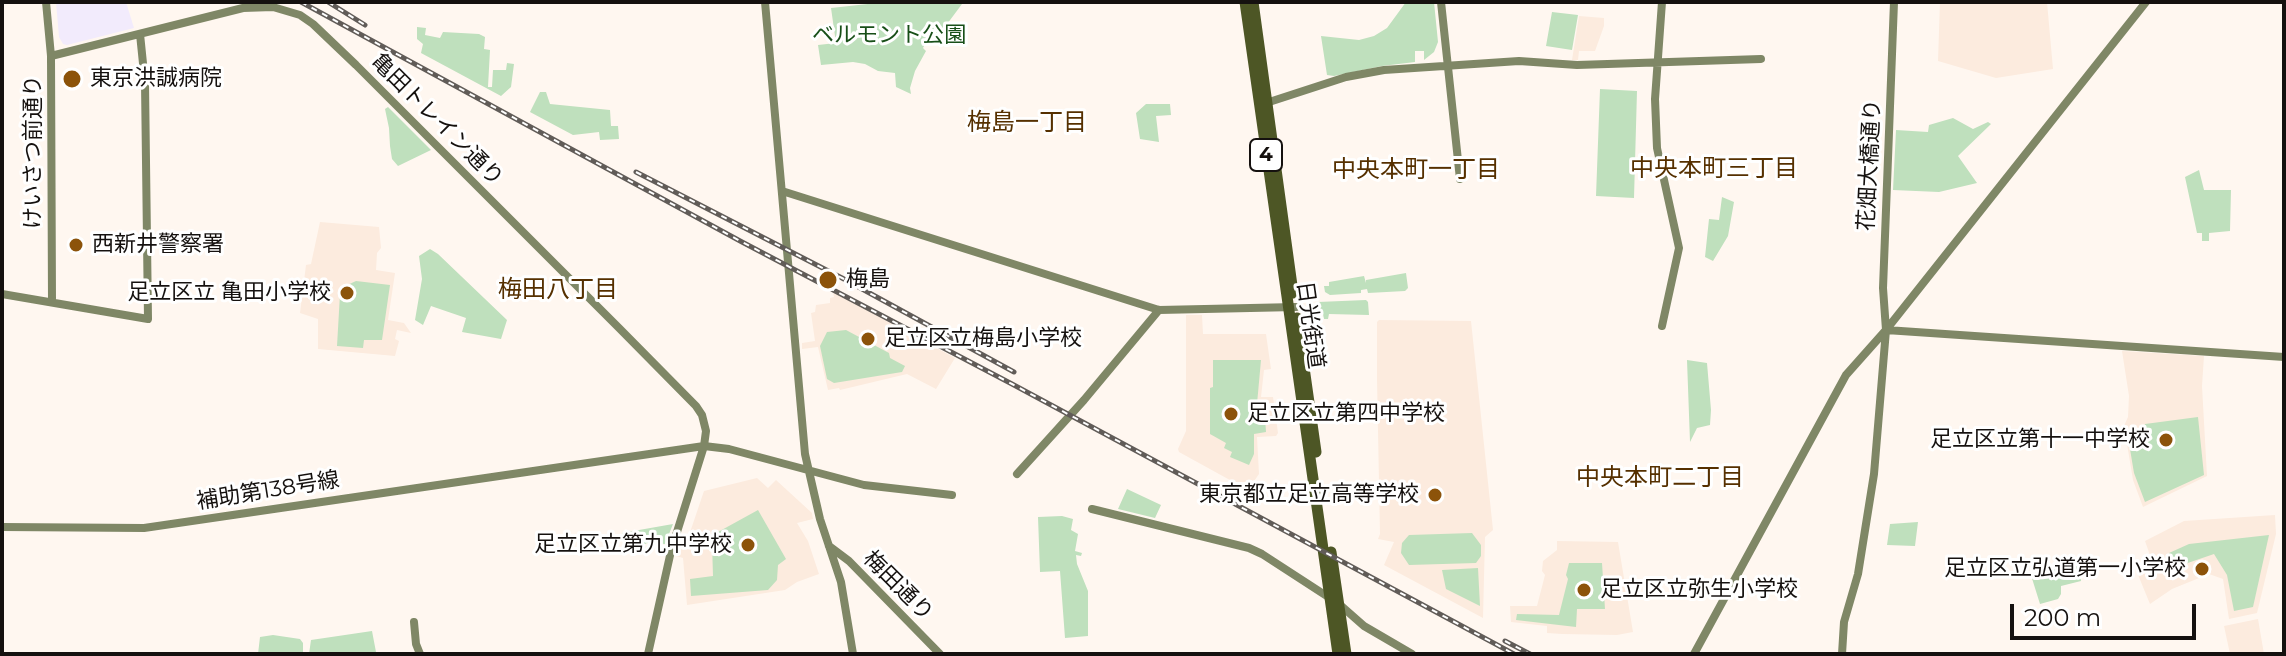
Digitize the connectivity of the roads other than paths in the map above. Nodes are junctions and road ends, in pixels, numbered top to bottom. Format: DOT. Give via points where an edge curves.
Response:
graph roads {
  1 [pos="46,2"];
  2 [pos="765,2"];
  3 [pos="1245,2"];
  4 [pos="1253,2"];
  5 [pos="1441,2"];
  6 [pos="1662,2"];
  7 [pos="1894,2"];
  8 [pos="2146,2"];
  9 [pos="140,34"];
  10 [pos="51,56"];
  11 [pos="1761,59"];
  12 [pos="1658,62"];
  13 [pos="1448,66"];
  14 [pos="1263,104"];
  15 [pos="1460,179"];
  16 [pos="782,191"];
  17 [pos="2,294"];
  18 [pos="52,302"];
  19 [pos="1292,308"];
  20 [pos="1159,310"];
  21 [pos="1662,326"];
  22 [pos="1886,330"];
  23 [pos="2284,357"];
  24 [pos="704,446"];
  25 [pos="809,471"];
  26 [pos="1017,474"];
  27 [pos="952,495"];
  28 [pos="1092,509"];
  29 [pos="2,527"];
  30 [pos="829,545"];
  31 [pos="1334,601"];
  32 [pos="414,622"];
  33 [pos="420,654"];
  34 [pos="648,654"];
  35 [pos="853,654"];
  36 [pos="940,654"];
  37 [pos="1338,654"];
  38 [pos="1346,654"];
  39 [pos="1412,654"];
  40 [pos="1694,654"];
  41 [pos="1842,654"];
  1 -- 10 [label="street, けいさつ前通り"];
  2 -- 16 [label="street"];
  3 -- 14 [label="highway, 日光街道 / 4"];
  4 -- 14 [label="highway, 日光街道 / 4"];
  5 -- 13 [label="street"];
  6 -- 12 [label="street"];
  7 -- 22 [label="street, 花畑大橋通り" via="1883,288"];
  8 -- 22 [label="street"];
  9 -- 10 [label="street, 亀田トレイン通り"];
  9 -- 18 [label="street" via="148,319"];
  9 -- 24 [label="street, 亀田トレイン通り" via="243,8 292,12 313,24 696,406 705,425"];
  10 -- 18 [label="street, けいさつ前通り"];
  11 -- 12 [label="street"];
  12 -- 13 [label="street"];
  12 -- 21 [label="street" via="1657,148 1679,248"];
  13 -- 14 [label="street" via="1364,73"];
  13 -- 15 [label="street"];
  14 -- 19 [label="highway, 日光街道 / 4"];
  16 -- 20 [label="street"];
  16 -- 25 [label="street"];
  17 -- 18 [label="street"];
  19 -- 20 [label="street"];
  19 -- 31 [label="highway, 日光街道 / 4"];
  20 -- 26 [label="street"];
  22 -- 23 [label="street"];
  22 -- 40 [label="street" via="1836,390"];
  22 -- 41 [label="street, 花畑大橋通り" via="1874,474"];
  24 -- 25 [label="street, 補助第138号線"];
  24 -- 29 [label="street, 補助第138号線" via="144,528"];
  24 -- 34 [label="street" via="671,551"];
  25 -- 27 [label="street, 補助第138号線" via="877,487"];
  25 -- 30 [label="street"];
  28 -- 31 [label="street" via="1249,548"];
  30 -- 35 [label="street"];
  30 -- 36 [label="street, 梅田通り"];
  31 -- 37 [label="highway, 日光街道 / 4"];
  31 -- 38 [label="highway, 日光街道 / 4"];
  31 -- 39 [label="street"];
  32 -- 33 [label="street"];
}
